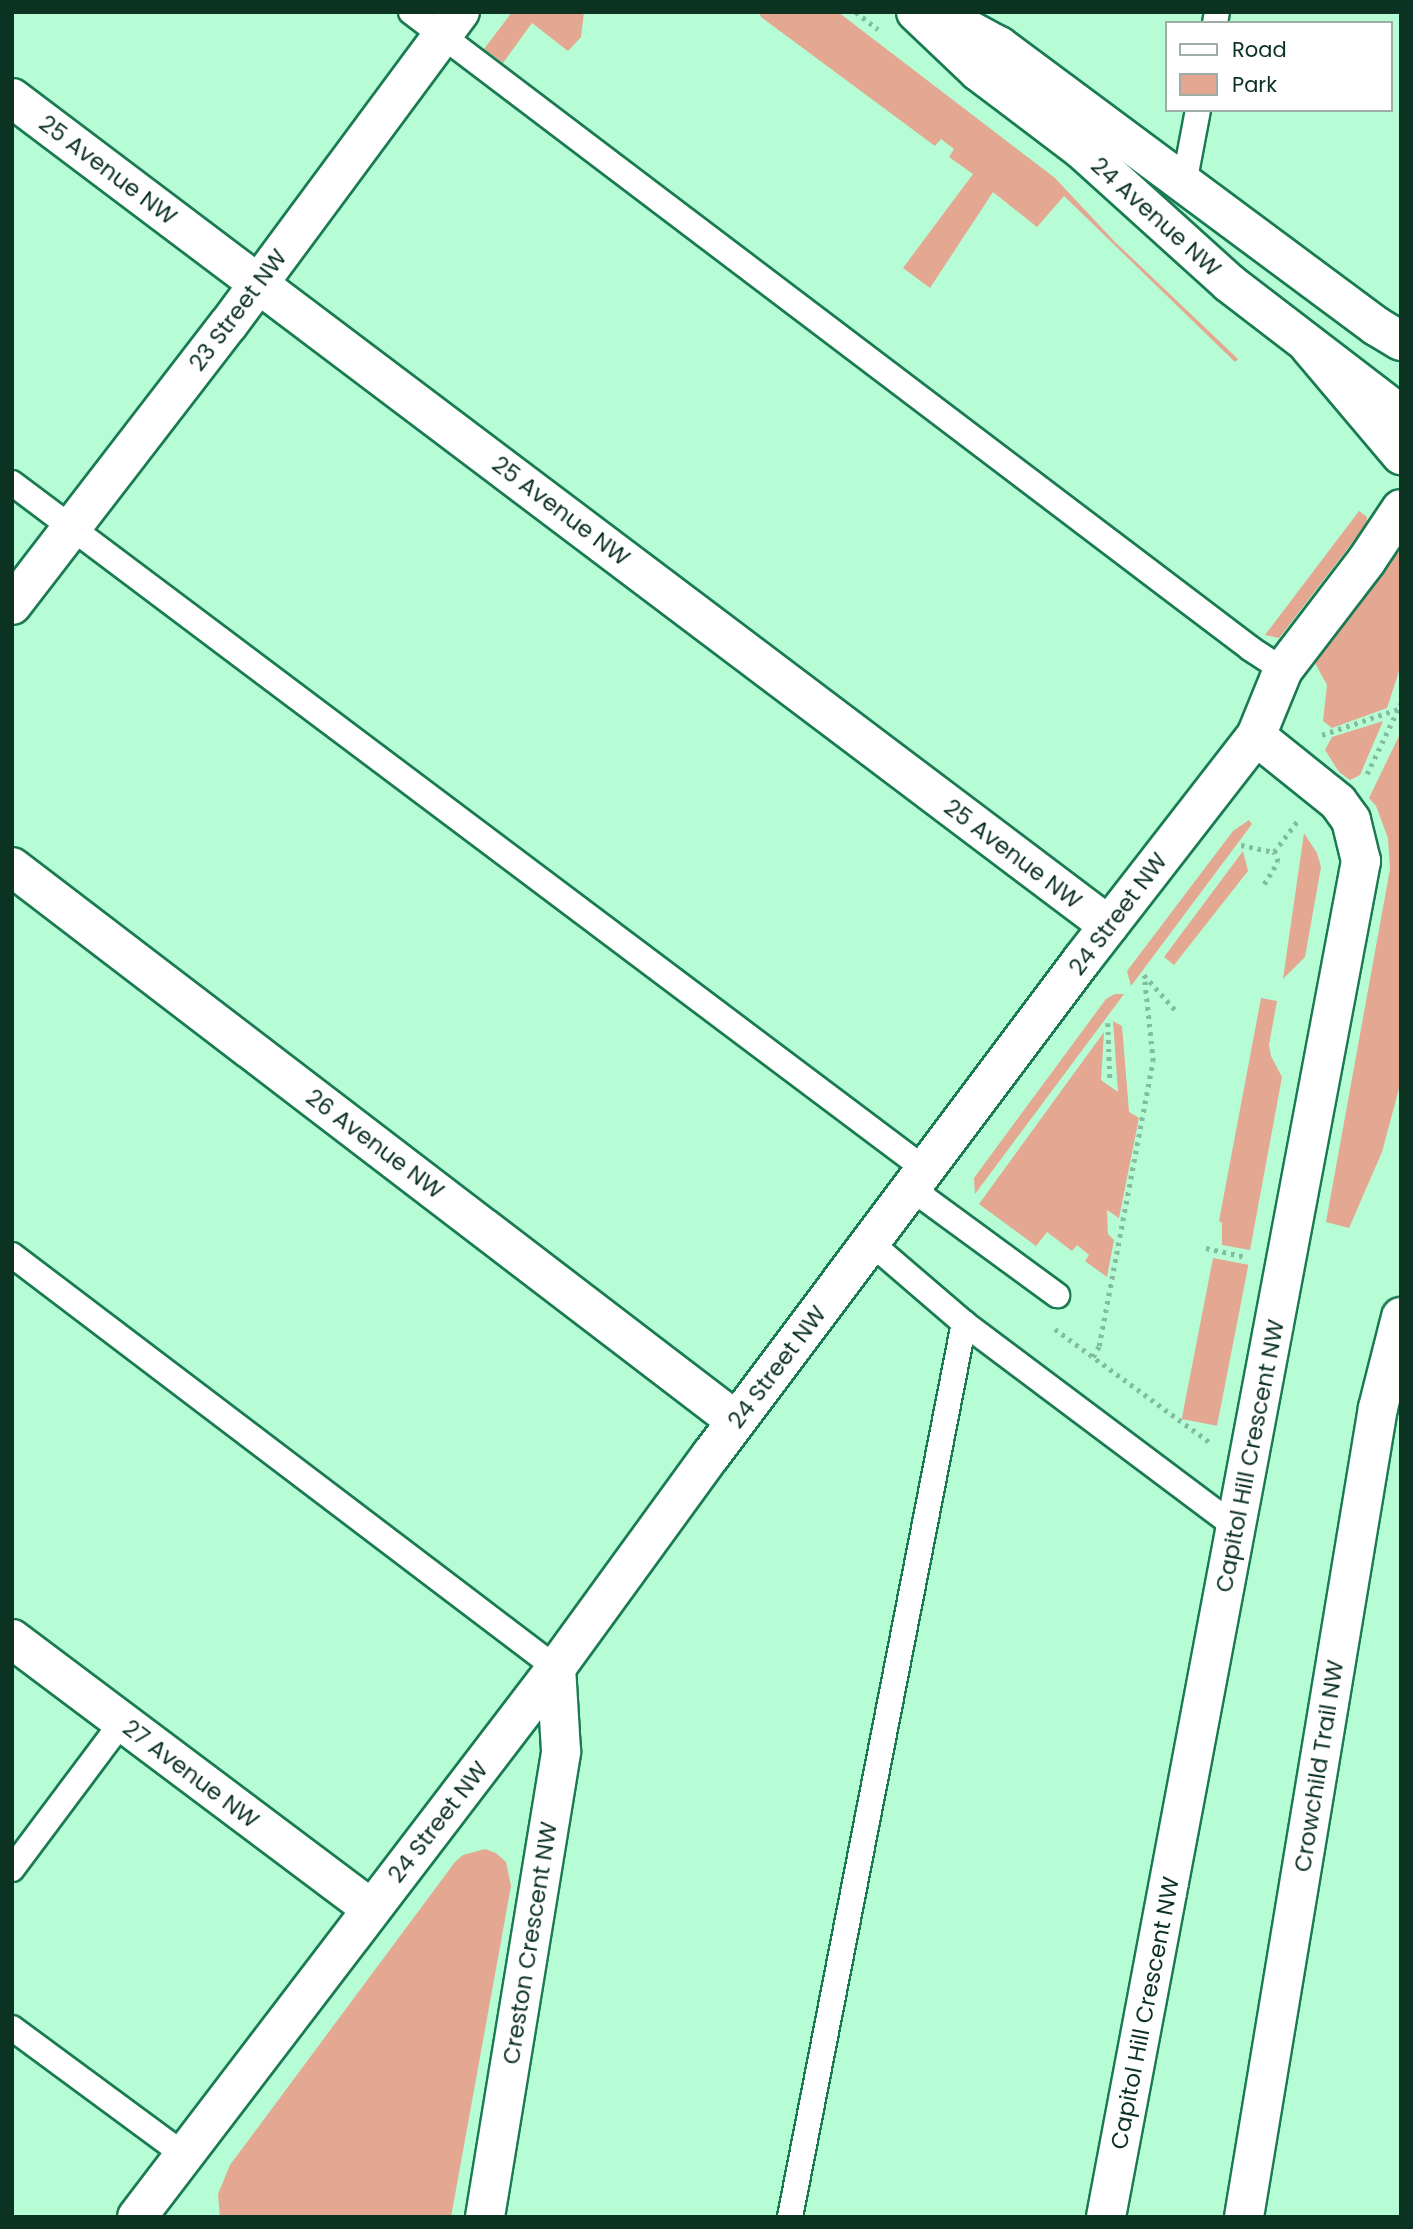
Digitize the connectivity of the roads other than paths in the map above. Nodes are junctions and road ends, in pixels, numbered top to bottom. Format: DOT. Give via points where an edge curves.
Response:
graph roads {
  1 [pos="411,12"];
  2 [pos="916,12"];
  3 [pos="936,12"];
  4 [pos="451,24"];
  5 [pos="12,98"];
  6 [pos="1198,112"];
  7 [pos="1082,150"];
  8 [pos="1184,184"];
  9 [pos="259,283"];
  10 [pos="1401,341"];
  11 [pos="1309,346"];
  12 [pos="1401,383"];
  13 [pos="1401,415"];
  14 [pos="1401,455"];
  15 [pos="12,483"];
  16 [pos="1401,509"];
  17 [pos="70,526"];
  18 [pos="12,605"];
  19 [pos="1283,670"];
  20 [pos="1256,736"];
  21 [pos="12,867"];
  22 [pos="1108,926"];
  23 [pos="919,1180"];
  24 [pos="871,1242"];
  25 [pos="12,1255"];
  26 [pos="1057,1295"];
  27 [pos="1401,1317"];
  28 [pos="964,1323"];
  29 [pos="737,1422"];
  30 [pos="1237,1528"];
  31 [pos="12,1639"];
  32 [pos="556,1668"];
  33 [pos="122,1723"];
  34 [pos="12,1869"];
  35 [pos="371,1909"];
  36 [pos="12,2028"];
  37 [pos="184,2155"];
  38 [pos="142,2215"];
  39 [pos="485,2217"];
  40 [pos="790,2217"];
  41 [pos="1106,2217"];
  42 [pos="1244,2217"];
  1 -- 4 [label="lane"];
  2 -- 7 [label="main road, 24 Avenue NW" via="978,71"];
  3 -- 8 [label="main road, 24 Avenue NW" via="999,46"];
  4 -- 9 [label="main road, 23 Street NW"];
  4 -- 19 [label="lane"];
  5 -- 9 [label="main road, 25 Avenue NW"];
  6 -- 8 [label="lane"];
  7 -- 11 [label="main road, 24 Avenue NW" via="1229,283"];
  7 -- 12 [label="main road"];
  8 -- 10 [label="main road, 24 Avenue NW"];
  9 -- 17 [label="main road, 23 Street NW"];
  9 -- 22 [label="main road, 25 Avenue NW"];
  11 -- 13 [label="main road, 24 Avenue NW"];
  11 -- 14 [label="main road"];
  15 -- 17 [label="lane"];
  16 -- 19 [label="main road, 24 Street NW"];
  17 -- 18 [label="main road, 23 Street NW"];
  17 -- 23 [label="lane"];
  19 -- 20 [label="main road, 24 Street NW"];
  20 -- 22 [label="main road, 24 Street NW"];
  20 -- 30 [label="main road, Capitol Hill Crescent NW" via="1338,802 1351,820 1361,861"];
  21 -- 29 [label="main road, 26 Avenue NW"];
  22 -- 23 [label="main road, 24 Street NW"];
  23 -- 24 [label="main road, 24 Street NW"];
  23 -- 26 [label="lane"];
  24 -- 28 [label="lane"];
  24 -- 29 [label="main road, 24 Street NW"];
  25 -- 32 [label="lane"];
  27 -- 42 [label="main road, Crowchild Trail NW" via="1378,1408"];
  28 -- 30 [label="lane"];
  28 -- 40 [label="lane"];
  29 -- 32 [label="main road, 24 Street NW"];
  30 -- 41 [label="main road, Capitol Hill Crescent NW"];
  31 -- 33 [label="main road, 27 Avenue NW"];
  32 -- 35 [label="main road, 24 Street NW"];
  32 -- 39 [label="main road, Creston Crescent NW" via="561,1751"];
  33 -- 34 [label="lane"];
  33 -- 35 [label="main road, 27 Avenue NW"];
  35 -- 37 [label="main road, 24 Street NW"];
  36 -- 37 [label="lane"];
  37 -- 38 [label="main road, 24 Street NW"];
}
